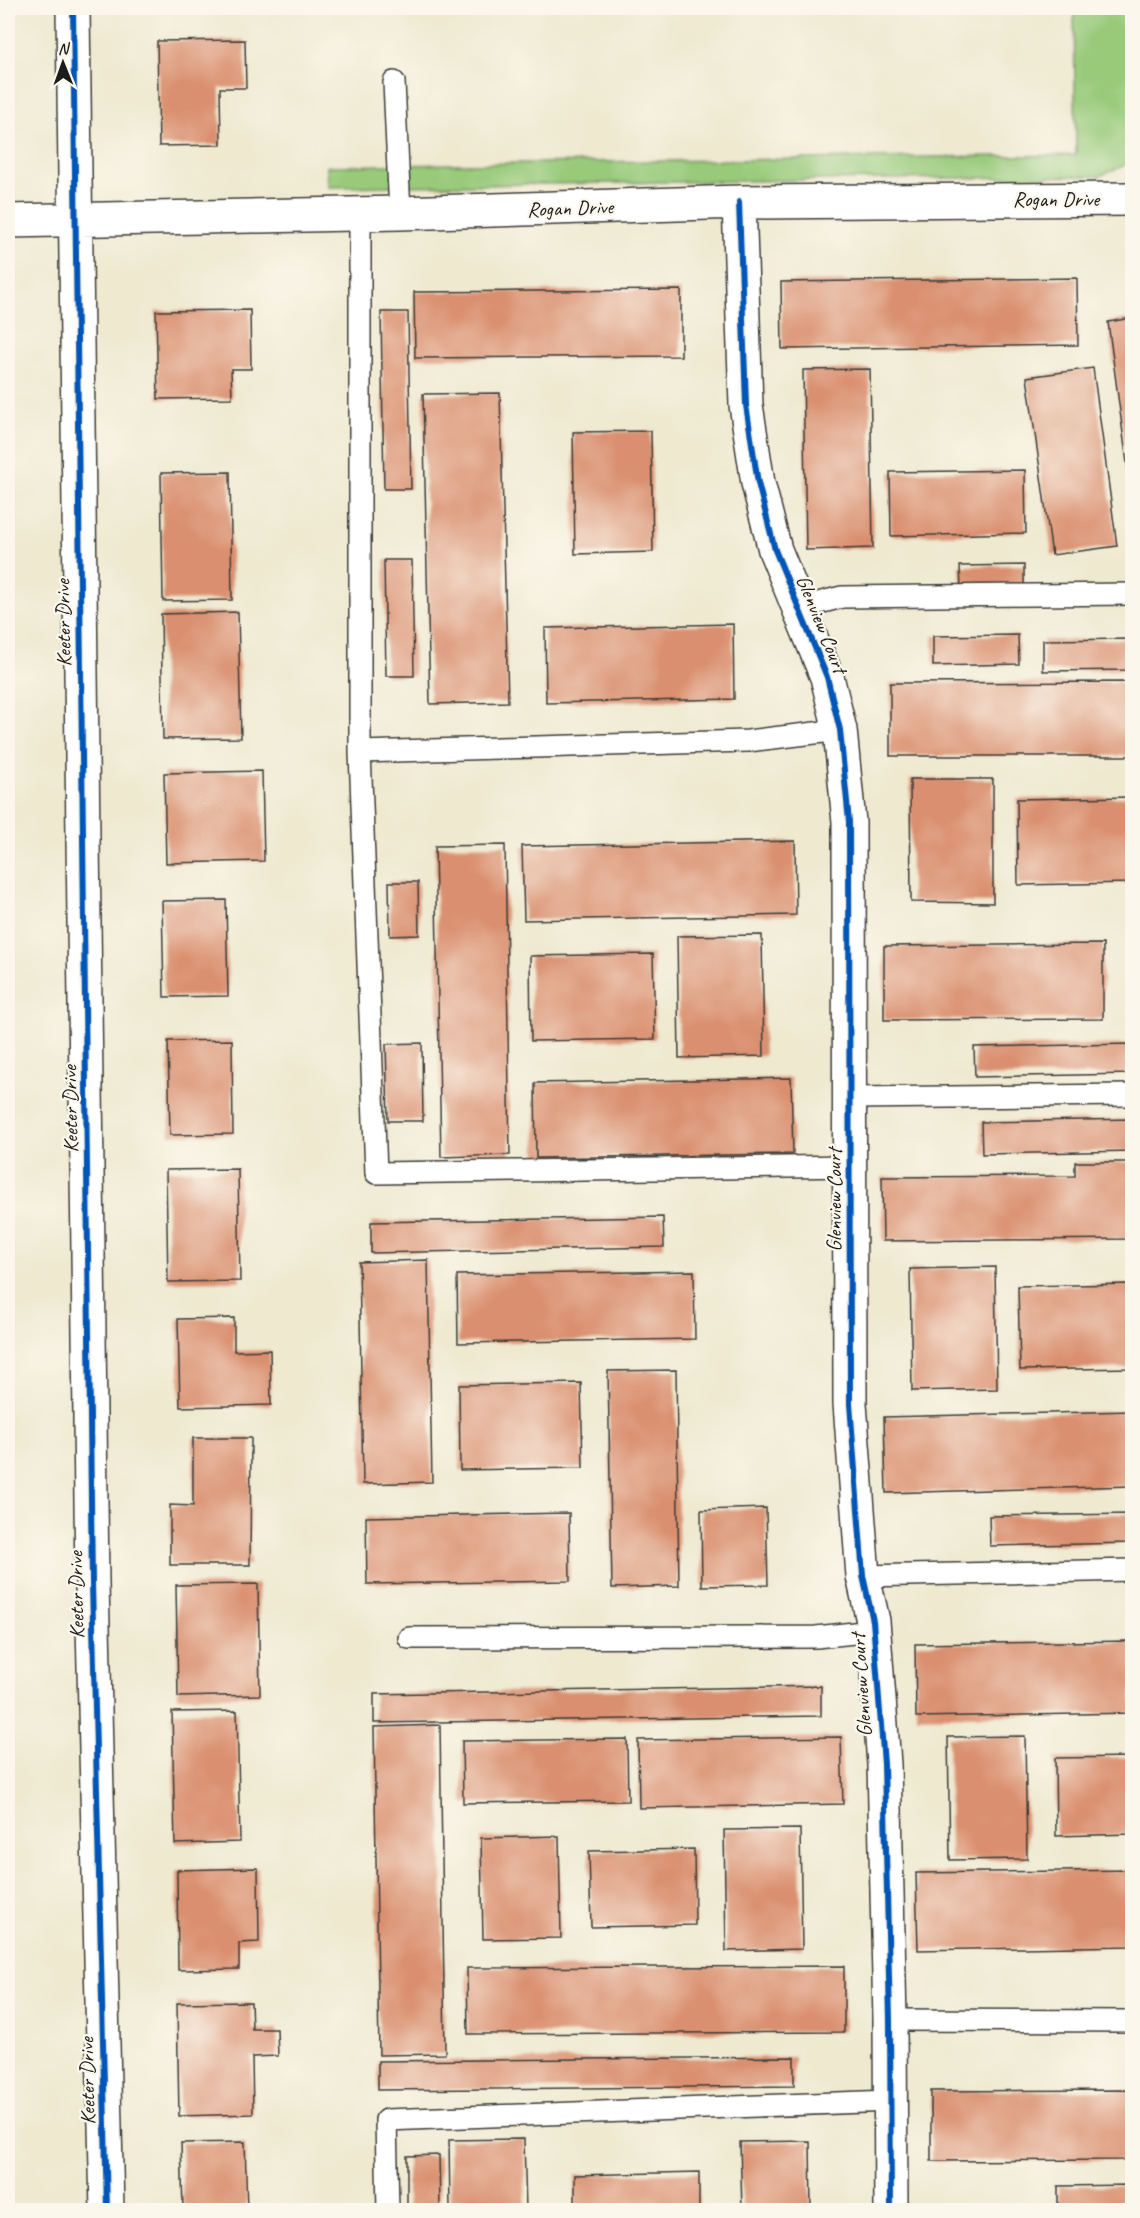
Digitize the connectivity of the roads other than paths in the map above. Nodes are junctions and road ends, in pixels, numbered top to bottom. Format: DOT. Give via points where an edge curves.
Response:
graph roads {
  1 [pos="73,8"];
  2 [pos="394,82"];
  3 [pos="1132,199"];
  4 [pos="740,202"];
  5 [pos="360,212"];
  6 [pos="400,213"];
  7 [pos="75,219"];
  8 [pos="8,221"];
  9 [pos="1132,594"];
  10 [pos="799,608"];
  11 [pos="840,730"];
  12 [pos="360,752"];
  13 [pos="1132,1095"];
  14 [pos="850,1098"];
  15 [pos="850,1166"];
  16 [pos="1132,1570"];
  17 [pos="864,1576"];
  18 [pos="873,1631"];
  19 [pos="409,1638"];
  20 [pos="890,2020"];
  21 [pos="1132,2021"];
  22 [pos="891,2101"];
  23 [pos="107,2211"];
  24 [pos="388,2211"];
  25 [pos="891,2211"];
  1 -- 7 [label="street, Keeter Drive"];
  2 -- 6 [label="lane"];
  3 -- 4 [label="street, Rogan Drive"];
  4 -- 6 [label="street, Rogan Drive"];
  4 -- 10 [label="street, Glenview Court" via="746,405 758,483 772,538"];
  5 -- 6 [label="street, Rogan Drive"];
  5 -- 7 [label="street, Rogan Drive"];
  5 -- 12 [label="lane"];
  7 -- 8 [label="street, Rogan Drive"];
  7 -- 23 [label="street, Keeter Drive" via="92,1583"];
  9 -- 10 [label="lane" via="842,597"];
  10 -- 11 [label="street, Glenview Court" via="827,676"];
  11 -- 12 [label="lane" via="748,741"];
  11 -- 14 [label="street, Glenview Court" via="849,822"];
  12 -- 15 [label="lane" via="376,1173"];
  13 -- 14 [label="lane"];
  14 -- 15 [label="street, Glenview Court"];
  15 -- 17 [label="street, Glenview Court" via="850,1404"];
  16 -- 17 [label="lane"];
  17 -- 18 [label="street, Glenview Court"];
  18 -- 19 [label="lane" via="816,1637"];
  18 -- 20 [label="street, Glenview Court" via="884,1764"];
  20 -- 21 [label="lane"];
  20 -- 22 [label="street, Glenview Court"];
  22 -- 24 [label="lane" via="386,2120"];
  22 -- 25 [label="street, Glenview Court"];
}
